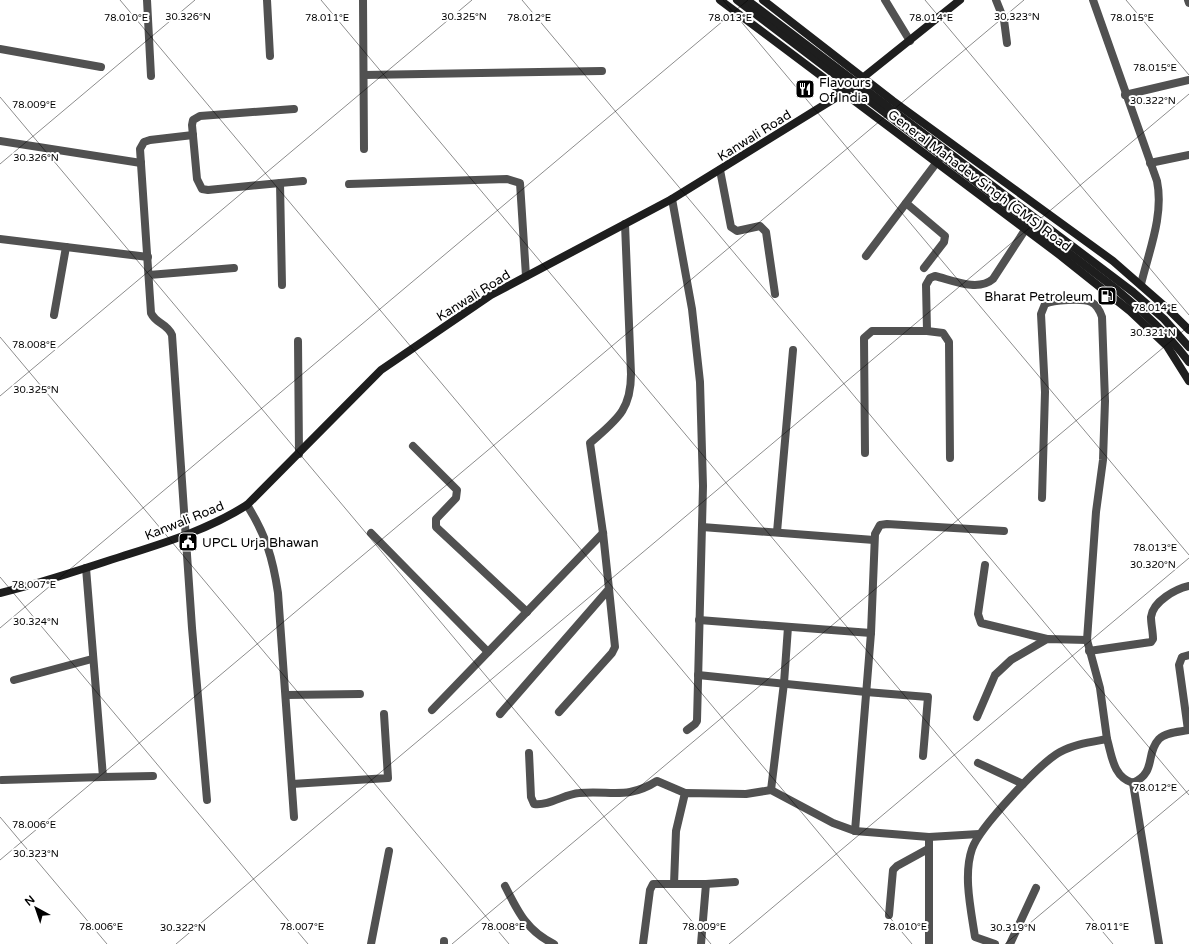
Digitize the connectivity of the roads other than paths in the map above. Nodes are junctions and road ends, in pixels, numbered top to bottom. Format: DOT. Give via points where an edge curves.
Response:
graph roads {
  1 [pos="147,0"];
  2 [pos="267,0"];
  3 [pos="364,0"];
  4 [pos="720,0"];
  5 [pos="737,0"];
  6 [pos="747,0"];
  7 [pos="884,0"];
  8 [pos="960,0"];
  9 [pos="996,0"];
  10 [pos="1093,0"];
  11 [pos="765,2"];
  12 [pos="753,24"];
  13 [pos="808,34"];
  14 [pos="910,41"];
  15 [pos="1007,43"];
  16 [pos="0,49"];
  17 [pos="793,54"];
  18 [pos="270,56"];
  19 [pos="101,67"];
  20 [pos="602,71"];
  21 [pos="364,75"];
  22 [pos="151,76"];
  23 [pos="865,78"];
  24 [pos="1189,80"];
  25 [pos="845,92"];
  26 [pos="1125,95"];
  27 [pos="294,110"];
  28 [pos="193,135"];
  29 [pos="0,141"];
  30 [pos="950,142"];
  31 [pos="364,149"];
  32 [pos="1189,155"];
  33 [pos="142,163"];
  34 [pos="1150,163"];
  35 [pos="936,164"];
  36 [pos="984,167"];
  37 [pos="720,170"];
  38 [pos="303,181"];
  39 [pos="280,184"];
  40 [pos="349,184"];
  41 [pos="967,187"];
  42 [pos="672,199"];
  43 [pos="906,204"];
  44 [pos="625,224"];
  45 [pos="1025,230"];
  46 [pos="0,239"];
  47 [pos="66,247"];
  48 [pos="866,256"];
  49 [pos="148,257"];
  50 [pos="234,268"];
  51 [pos="924,268"];
  52 [pos="149,275"];
  53 [pos="526,276"];
  54 [pos="1141,284"];
  55 [pos="282,285"];
  56 [pos="775,294"];
  57 [pos="54,315"];
  58 [pos="1189,330"];
  59 [pos="927,331"];
  60 [pos="298,341"];
  61 [pos="1189,347"];
  62 [pos="793,350"];
  63 [pos="1189,362"];
  64 [pos="1189,381"];
  65 [pos="412,446"];
  66 [pos="865,453"];
  67 [pos="300,454"];
  68 [pos="950,458"];
  69 [pos="1042,498"];
  70 [pos="247,505"];
  71 [pos="702,527"];
  72 [pos="1004,531"];
  73 [pos="777,532"];
  74 [pos="371,533"];
  75 [pos="603,533"];
  76 [pos="185,536"];
  77 [pos="874,540"];
  78 [pos="985,565"];
  79 [pos="86,568"];
  80 [pos="1189,586"];
  81 [pos="609,589"];
  82 [pos="0,593"];
  83 [pos="527,612"];
  84 [pos="699,620"];
  85 [pos="788,627"];
  86 [pos="871,633"];
  87 [pos="1047,639"];
  88 [pos="1087,640"];
  89 [pos="1089,651"];
  90 [pos="488,652"];
  91 [pos="1189,655"];
  92 [pos="92,659"];
  93 [pos="698,675"];
  94 [pos="14,680"];
  95 [pos="784,683"];
  96 [pos="866,692"];
  97 [pos="360,694"];
  98 [pos="286,695"];
  99 [pos="432,710"];
  100 [pos="559,712"];
  101 [pos="384,714"];
  102 [pos="500,714"];
  103 [pos="977,717"];
  104 [pos="687,730"];
  105 [pos="1188,730"];
  106 [pos="1106,739"];
  107 [pos="529,753"];
  108 [pos="923,756"];
  109 [pos="978,763"];
  110 [pos="103,776"];
  111 [pos="153,776"];
  112 [pos="2,780"];
  113 [pos="1133,783"];
  114 [pos="292,784"];
  115 [pos="1023,784"];
  116 [pos="771,790"];
  117 [pos="685,793"];
  118 [pos="207,800"];
  119 [pos="294,817"];
  120 [pos="855,831"];
  121 [pos="979,834"];
  122 [pos="929,837"];
  123 [pos="928,849"];
  124 [pos="388,851"];
  125 [pos="735,882"];
  126 [pos="674,884"];
  127 [pos="706,884"];
  128 [pos="505,886"];
  129 [pos="1036,888"];
  130 [pos="889,915"];
  131 [pos="975,940"];
  132 [pos="371,944"];
  133 [pos="554,944"];
  134 [pos="643,944"];
  135 [pos="701,944"];
  136 [pos="929,944"];
  137 [pos="995,944"];
  138 [pos="1010,944"];
  139 [pos="1159,944"];
  1 -- 22 [label="street"];
  2 -- 18 [label="street"];
  3 -- 21 [label="street"];
  4 -- 12 [label="street, General Mahadev Singh (GMS) Road"];
  5 -- 63 [label="street, bridge" via="1111,285 1161,329"];
  6 -- 61 [label="street, bridge" via="1133,292 1164,319"];
  7 -- 14 [label="street"];
  8 -- 14 [label="street, Kanwali Road"];
  9 -- 15 [label="street" via="1004,20"];
  10 -- 26 [label="street"];
  11 -- 12 [label="street"];
  11 -- 13 [label="street, General Mahadev Singh (GMS) Road"];
  12 -- 17 [label="street, General Mahadev Singh (GMS) Road"];
  13 -- 17 [label="street"];
  13 -- 23 [label="street, General Mahadev Singh (GMS) Road"];
  14 -- 23 [label="street, Kanwali Road"];
  16 -- 19 [label="street"];
  17 -- 25 [label="street, General Mahadev Singh (GMS) Road"];
  20 -- 21 [label="street"];
  21 -- 31 [label="street"];
  23 -- 25 [label="street, Kanwali Road"];
  23 -- 30 [label="street, General Mahadev Singh (GMS) Road"];
  24 -- 26 [label="street"];
  25 -- 35 [label="street, General Mahadev Singh (GMS) Road"];
  25 -- 37 [label="street, Kanwali Road"];
  26 -- 34 [label="street"];
  27 -- 28 [label="street" via="200,116 193,120"];
  28 -- 33 [label="street" via="144,142 140,149"];
  28 -- 39 [label="street" via="197,179 202,189"];
  29 -- 33 [label="street"];
  30 -- 35 [label="street"];
  30 -- 36 [label="street, General Mahadev Singh (GMS) Road"];
  32 -- 34 [label="street"];
  33 -- 49 [label="street"];
  34 -- 54 [label="street" via="1160,196"];
  35 -- 41 [label="street, General Mahadev Singh (GMS) Road"];
  35 -- 43 [label="street"];
  36 -- 41 [label="street" via="972,174"];
  36 -- 54 [label="street, General Mahadev Singh (GMS) Road"];
  37 -- 42 [label="street, Kanwali Road"];
  37 -- 56 [label="street" via="732,227 738,231 760,226 766,232"];
  38 -- 39 [label="street"];
  39 -- 55 [label="street"];
  40 -- 53 [label="street" via="507,179 520,183"];
  41 -- 45 [label="street, General Mahadev Singh (GMS) Road"];
  42 -- 44 [label="street, Kanwali Road"];
  42 -- 71 [label="street" via="697,343 703,486"];
  43 -- 48 [label="street"];
  43 -- 51 [label="street" via="945,236 944,242"];
  44 -- 53 [label="street, Kanwali Road"];
  44 -- 75 [label="street" via="632,374 630,392 617,418 590,443"];
  45 -- 59 [label="street" via="987,284 974,285 935,276 930,278 926,285"];
  45 -- 64 [label="street, General Mahadev Singh (GMS) Road" via="1130,311 1167,346"];
  46 -- 47 [label="street"];
  47 -- 49 [label="street"];
  47 -- 57 [label="street"];
  49 -- 52 [label="street"];
  50 -- 52 [label="street"];
  52 -- 76 [label="street" via="151,313 169,328 172,335"];
  53 -- 67 [label="street, Kanwali Road" via="491,295 381,370"];
  54 -- 58 [label="street, General Mahadev Singh (GMS) Road"];
  59 -- 66 [label="street" via="872,331 864,338"];
  59 -- 68 [label="street" via="943,333 948,342"];
  60 -- 67 [label="street"];
  62 -- 73 [label="street"];
  65 -- 83 [label="street" via="457,490 456,498 436,519 436,527"];
  67 -- 70 [label="street, Kanwali Road"];
  69 -- 88 [label="street" via="1045,392 1041,314 1045,304 1051,301 1086,300 1097,307 1102,317 1105,401 1103,460 1095,520"];
  70 -- 76 [label="street, Kanwali Road" via="221,521"];
  70 -- 98 [label="street" via="269,546 275,570"];
  71 -- 73 [label="street"];
  71 -- 84 [label="street"];
  72 -- 77 [label="street" via="887,524 876,529"];
  73 -- 77 [label="street"];
  74 -- 90 [label="street"];
  75 -- 81 [label="street"];
  75 -- 83 [label="street"];
  76 -- 79 [label="street, Kanwali Road"];
  76 -- 118 [label="street"];
  77 -- 86 [label="street"];
  78 -- 87 [label="street" via="978,614 981,623"];
  79 -- 82 [label="street, Kanwali Road"];
  79 -- 92 [label="street"];
  80 -- 89 [label="street" via="1181,588 1156,606 1151,617 1151,642"];
  81 -- 100 [label="street" via="615,647"];
  81 -- 102 [label="street"];
  83 -- 90 [label="street"];
  84 -- 85 [label="street"];
  84 -- 93 [label="street"];
  85 -- 86 [label="street"];
  85 -- 95 [label="street"];
  86 -- 96 [label="street"];
  87 -- 88 [label="street"];
  87 -- 103 [label="street" via="1011,660 995,675"];
  88 -- 89 [label="street"];
  89 -- 106 [label="street" via="1100,688"];
  90 -- 99 [label="street"];
  91 -- 105 [label="street" via="1182,657 1179,665"];
  92 -- 94 [label="street"];
  92 -- 110 [label="street"];
  93 -- 95 [label="street"];
  93 -- 104 [label="street" via="697,720"];
  95 -- 96 [label="street"];
  95 -- 116 [label="street"];
  96 -- 108 [label="street" via="928,697"];
  96 -- 120 [label="street"];
  97 -- 98 [label="street"];
  98 -- 114 [label="street"];
  101 -- 114 [label="street" via="388,778"];
  105 -- 113 [label="street" via="1160,738 1146,774"];
  106 -- 113 [label="street" via="1115,769 1120,777"];
  106 -- 115 [label="street" via="1075,745 1059,752"];
  107 -- 117 [label="street" via="531,797 534,804 578,793 606,794 640,790 657,781"];
  109 -- 115 [label="street"];
  110 -- 111 [label="street"];
  110 -- 112 [label="street"];
  113 -- 139 [label="street"];
  114 -- 119 [label="street"];
  115 -- 121 [label="street"];
  116 -- 117 [label="street" via="746,794"];
  116 -- 120 [label="street" via="833,824"];
  117 -- 126 [label="street" via="676,831"];
  120 -- 122 [label="street"];
  121 -- 122 [label="street"];
  121 -- 131 [label="street" via="972,850 969,878"];
  122 -- 123 [label="street"];
  123 -- 130 [label="street" via="893,870"];
  123 -- 136 [label="street"];
  124 -- 132 [label="street"];
  125 -- 127 [label="street"];
  126 -- 127 [label="street"];
  126 -- 134 [label="street" via="657,883 651,887"];
  127 -- 135 [label="street"];
  128 -- 133 [label="street" via="514,905 533,932"];
  129 -- 138 [label="street"];
  131 -- 137 [label="street"];
}
